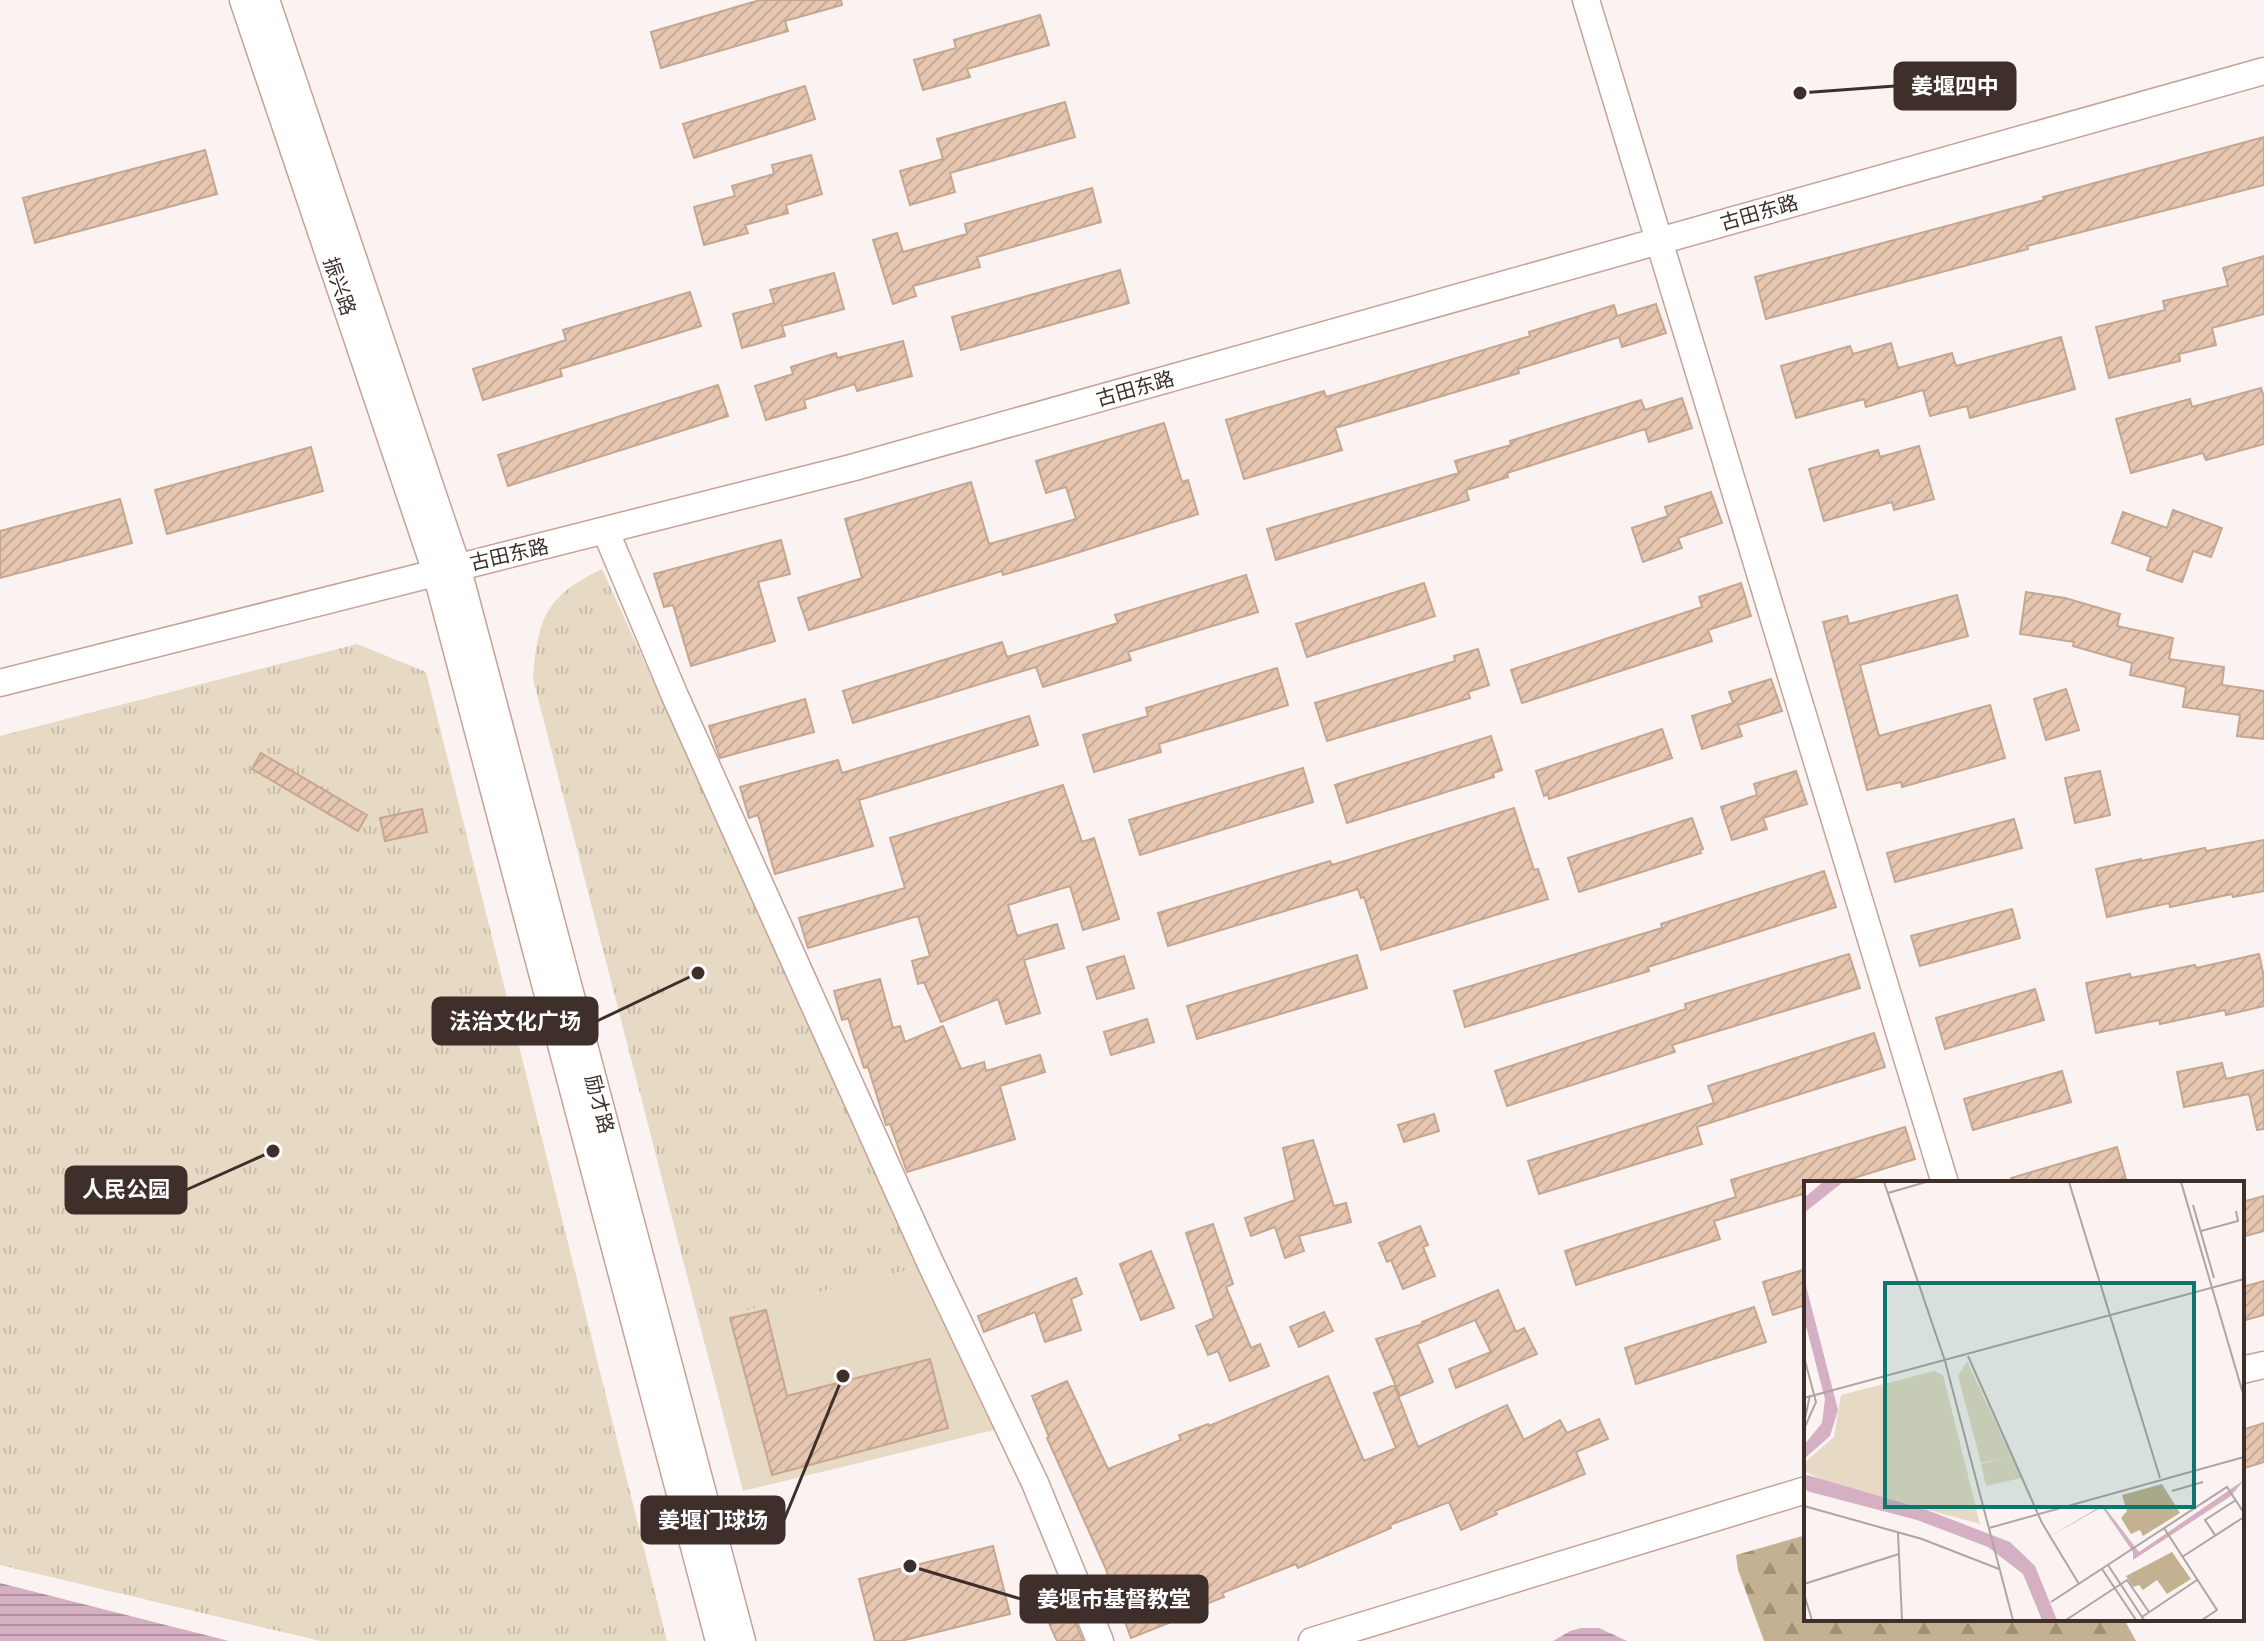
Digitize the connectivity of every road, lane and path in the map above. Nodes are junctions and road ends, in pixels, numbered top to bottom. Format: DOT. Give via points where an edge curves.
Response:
graph roads {
  1 [pos="243,0"];
  2 [pos="266,0"];
  3 [pos="1586,0"];
  4 [pos="2264,71"];
  5 [pos="1659,240"];
  6 [pos="606,532"];
  7 [pos="447,569"];
  8 [pos="0,683"];
  9 [pos="1944,1181"];
  10 [pos="2264,1365"];
  11 [pos="2244,1370"];
  12 [pos="1804,1491"];
  13 [pos="719,1641"];
  14 [pos="742,1641"];
  15 [pos="1100,1641"];
  16 [pos="1312,1641"];
  1 -- 7 [label="street, 振兴路"];
  2 -- 7 [label="street, 振兴路"];
  3 -- 5 [label="street"];
  4 -- 5 [label="street, 古田东路"];
  5 -- 6 [label="street, 古田东路"];
  5 -- 9 [label="street"];
  6 -- 7 [label="street, 古田东路"];
  6 -- 15 [label="street" via="922,1245 1035,1483"];
  7 -- 8 [label="street, 古田东路"];
  7 -- 13 [label="street, 励才路"];
  7 -- 14 [label="street, 励才路"];
  10 -- 11 [label="street"];
  12 -- 16 [label="street"];
}
